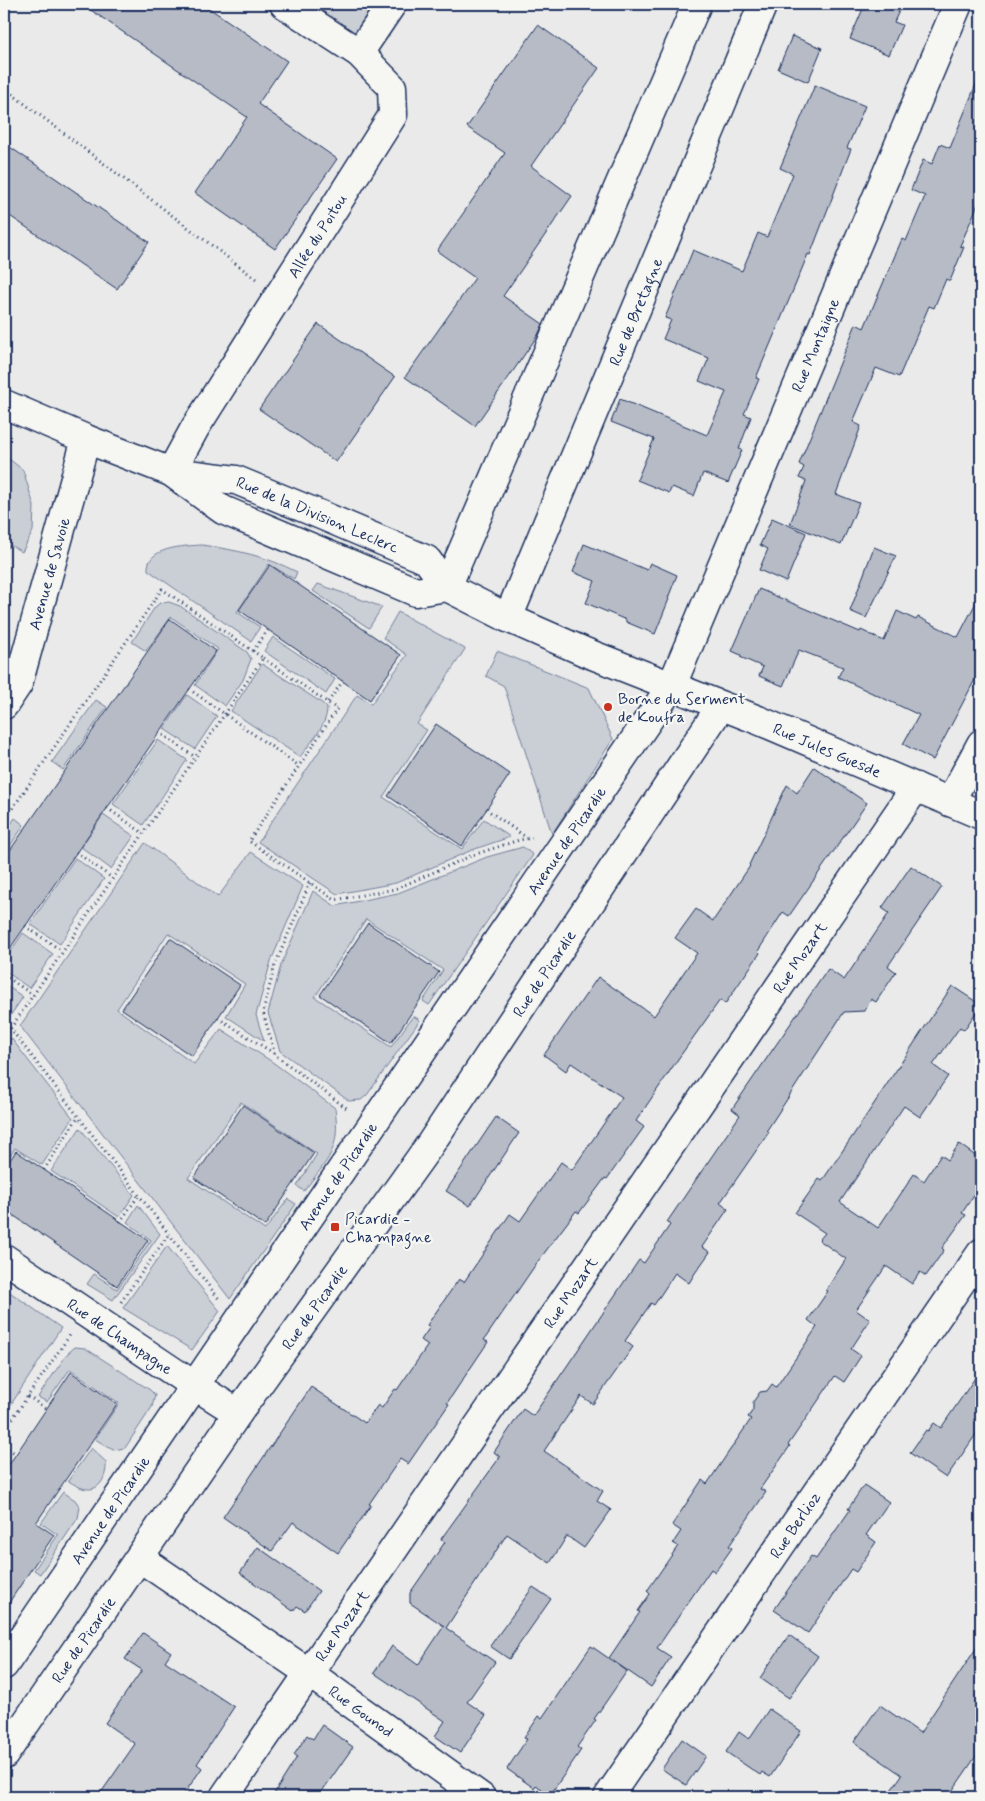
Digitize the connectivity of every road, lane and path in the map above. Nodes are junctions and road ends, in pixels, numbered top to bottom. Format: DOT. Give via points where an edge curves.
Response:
graph roads {
  1 [pos="284,4"];
  2 [pos="392,4"];
  3 [pos="697,4"];
  4 [pos="763,4"];
  5 [pos="958,4"];
  6 [pos="359,53"];
  7 [pos="4,88"];
  8 [pos="278,296"];
  9 [pos="4,404"];
  10 [pos="86,439"];
  11 [pos="171,472"];
  12 [pos="447,587"];
  13 [pos="508,618"];
  14 [pos="268,630"];
  15 [pos="253,651"];
  16 [pos="263,658"];
  17 [pos="343,681"];
  18 [pos="672,685"];
  19 [pos="189,689"];
  20 [pos="328,702"];
  21 [pos="4,706"];
  22 [pos="721,706"];
  23 [pos="224,713"];
  24 [pos="159,732"];
  25 [pos="981,744"];
  26 [pos="195,757"];
  27 [pos="300,766"];
  28 [pos="916,786"];
  29 [pos="950,802"];
  30 [pos="107,808"];
  31 [pos="486,809"];
  32 [pos="981,815"];
  33 [pos="4,821"];
  34 [pos="143,833"];
  35 [pos="527,839"];
  36 [pos="560,850"];
  37 [pos="76,852"];
  38 [pos="112,878"];
  39 [pos="310,883"];
  40 [pos="25,926"];
  41 [pos="62,952"];
  42 [pos="4,975"];
  43 [pos="32,995"];
  44 [pos="218,1018"];
  45 [pos="10,1028"];
  46 [pos="4,1038"];
  47 [pos="275,1054"];
  48 [pos="78,1117"];
  49 [pos="372,1125"];
  50 [pos="44,1170"];
  51 [pos="139,1195"];
  52 [pos="120,1222"];
  53 [pos="169,1234"];
  54 [pos="981,1253"];
  55 [pos="4,1258"];
  56 [pos="95,1319"];
  57 [pos="238,1323"];
  58 [pos="195,1385"];
  59 [pos="28,1396"];
  60 [pos="46,1409"];
  61 [pos="238,1413"];
  62 [pos="4,1431"];
  63 [pos="4,1446"];
  64 [pos="16,1454"];
  65 [pos="140,1558"];
  66 [pos="4,1665"];
  67 [pos="309,1673"];
  68 [pos="4,1755"];
  69 [pos="224,1797"];
  70 [pos="481,1797"];
  71 [pos="608,1797"];
  1 -- 6 [label="street, Allée du Poitou"];
  2 -- 6 [label="street"];
  3 -- 12 [label="street"];
  4 -- 13 [label="street, Rue de Bretagne"];
  5 -- 18 [label="street, Rue Montaigne"];
  6 -- 8 [label="street, Allée du Poitou" via="392,88 393,115"];
  7 -- 8 [label="path"];
  8 -- 11 [label="street, Allée du Poitou"];
  9 -- 10 [label="street, Rue de la Division Leclerc"];
  10 -- 11 [label="street, Rue de la Division Leclerc"];
  10 -- 21 [label="street, Avenue de Savoie" via="18,684"];
  11 -- 12 [label="street, Rue de la Division Leclerc" via="223,510 416,592"];
  12 -- 13 [label="street"];
  13 -- 18 [label="street"];
  14 -- 15 [label="path"];
  15 -- 16 [label="path"];
  15 -- 33 [label="path" via="162,589"];
  16 -- 20 [label="path"];
  16 -- 23 [label="path"];
  17 -- 20 [label="path"];
  18 -- 22 [label="street, Rue Jules Guesde"];
  18 -- 36 [label="street, Avenue de Picardie"];
  19 -- 23 [label="path"];
  20 -- 27 [label="path" via="336,709"];
  22 -- 28 [label="street, Rue Jules Guesde"];
  22 -- 61 [label="street, Rue de Picardie" via="429,1146"];
  23 -- 26 [label="path"];
  23 -- 27 [label="path"];
  24 -- 26 [label="path"];
  25 -- 29 [label="street"];
  26 -- 34 [label="path"];
  27 -- 39 [label="path" via="249,842"];
  28 -- 29 [label="street, Rue Jules Guesde"];
  28 -- 67 [label="street, Rue Mozart"];
  29 -- 32 [label="street, Rue Jules Guesde"];
  30 -- 34 [label="path"];
  31 -- 35 [label="path"];
  34 -- 38 [label="path"];
  35 -- 36 [label="path" via="542,836"];
  35 -- 39 [label="path" via="473,855 394,889 335,900"];
  36 -- 49 [label="street, Avenue de Picardie"];
  37 -- 38 [label="path"];
  38 -- 41 [label="path"];
  39 -- 47 [label="path" via="275,965 263,1012"];
  40 -- 41 [label="path"];
  41 -- 43 [label="path"];
  42 -- 43 [label="path"];
  43 -- 45 [label="path"];
  44 -- 47 [label="path"];
  45 -- 46 [label="path"];
  45 -- 48 [label="path"];
  47 -- 49 [label="path"];
  48 -- 50 [label="path"];
  48 -- 51 [label="path"];
  49 -- 57 [label="street, Avenue de Picardie"];
  51 -- 52 [label="path"];
  51 -- 53 [label="path"];
  53 -- 56 [label="path"];
  53 -- 57 [label="path"];
  54 -- 71 [label="street, Rue Berlioz"];
  55 -- 56 [label="street, Rue de Champagne"];
  56 -- 58 [label="street, Rue de Champagne"];
  56 -- 59 [label="path"];
  57 -- 58 [label="street, Avenue de Picardie"];
  58 -- 61 [label="street, Rue de Champagne"];
  58 -- 66 [label="street, Avenue de Picardie"];
  59 -- 60 [label="path"];
  59 -- 62 [label="path"];
  61 -- 65 [label="street, Rue de Picardie"];
  63 -- 64 [label="path"];
  65 -- 67 [label="street, Rue Gounod"];
  65 -- 68 [label="street, Rue de Picardie"];
  67 -- 69 [label="street, Rue Mozart"];
  67 -- 70 [label="street, Rue Gounod"];
}
